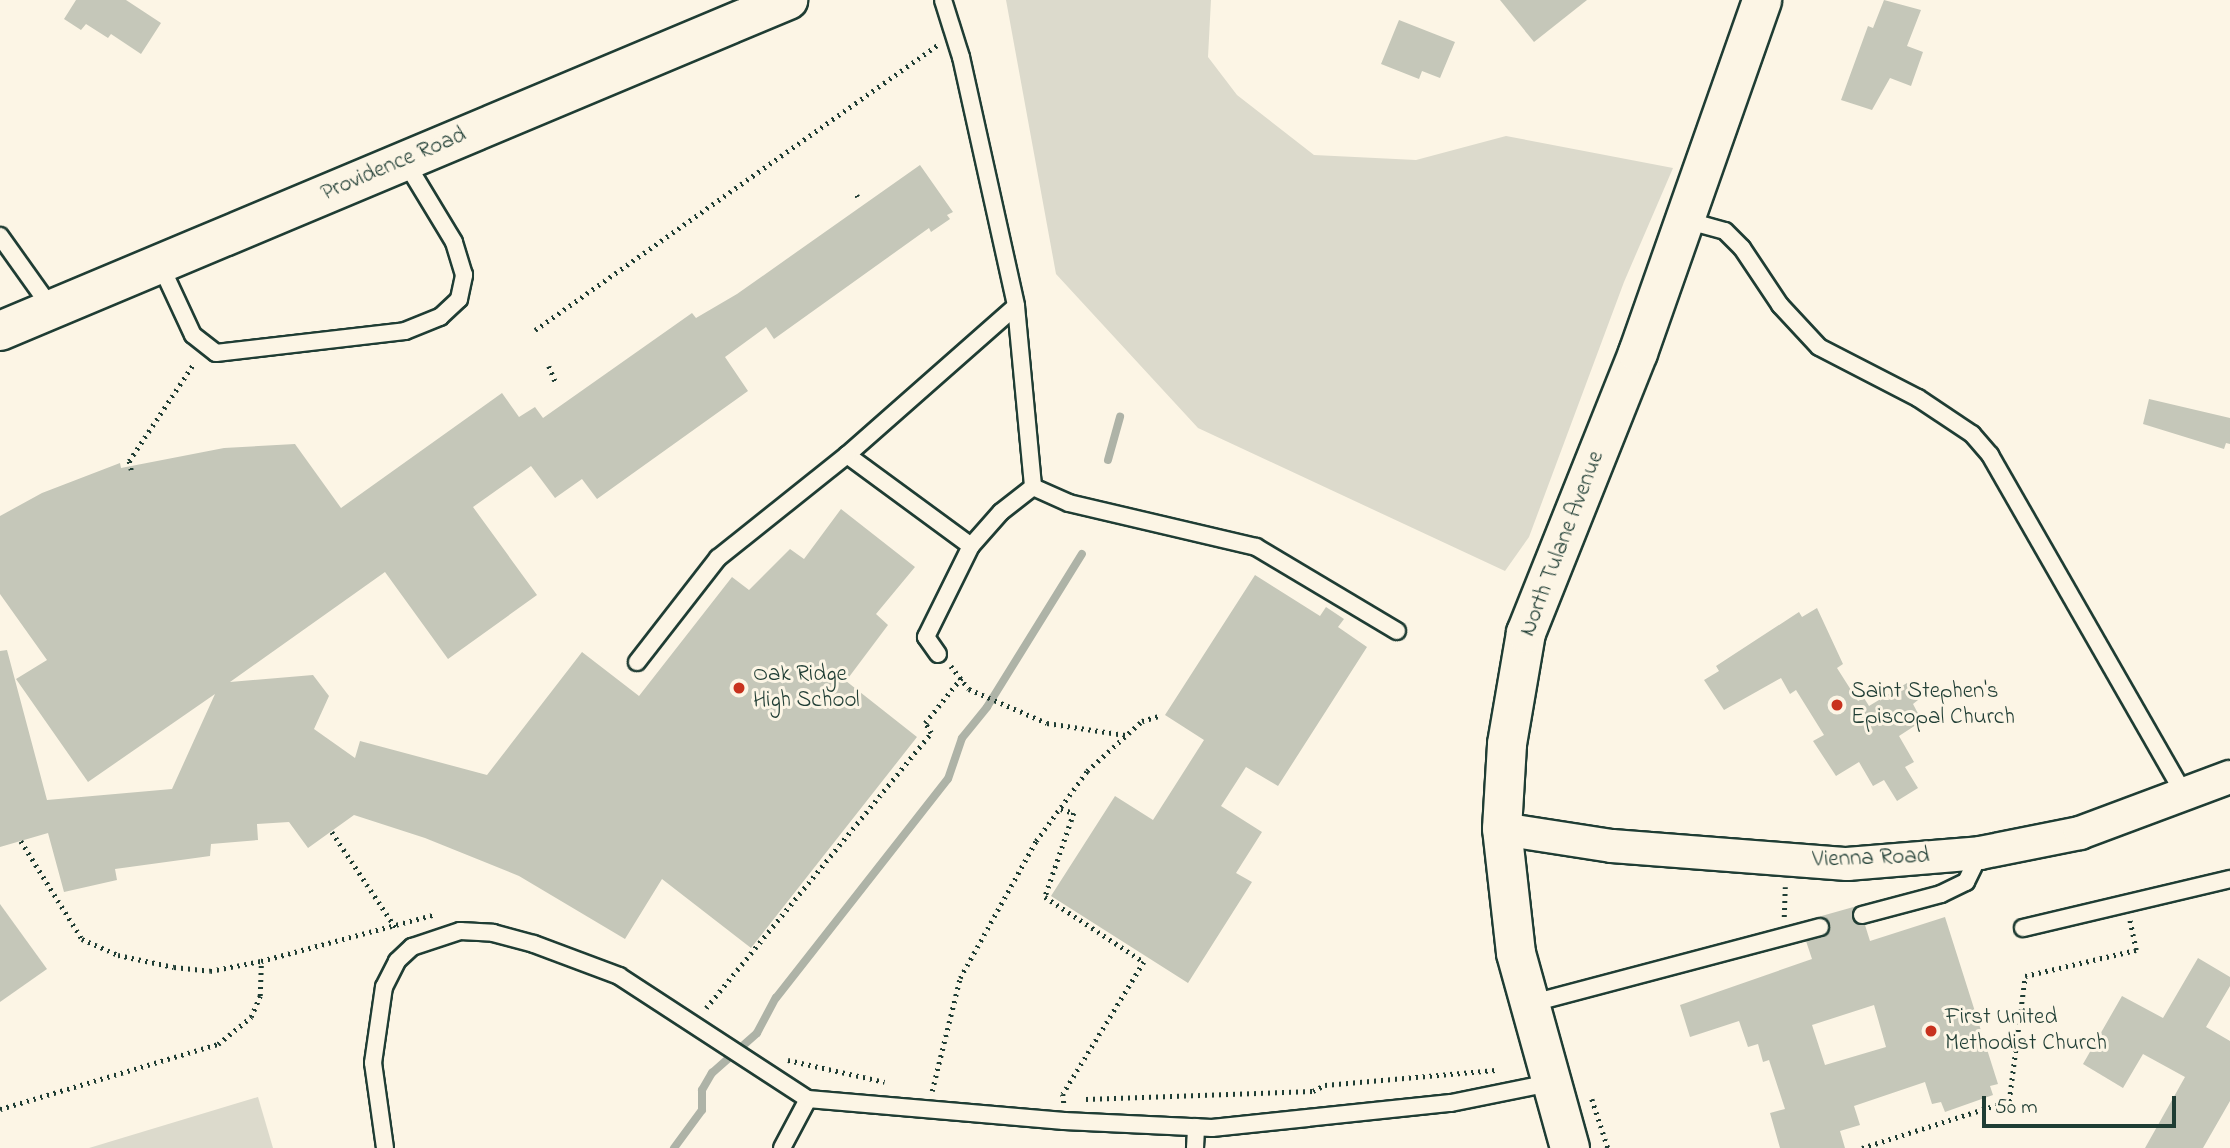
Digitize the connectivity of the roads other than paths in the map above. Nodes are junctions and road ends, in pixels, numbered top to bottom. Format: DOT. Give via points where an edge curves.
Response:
graph roads {
  1 [pos="788,0"];
  2 [pos="943,0"];
  3 [pos="1762,0"];
  4 [pos="405,161"];
  5 [pos="1685,220"];
  6 [pos="0,236"];
  7 [pos="160,264"];
  8 [pos="1016,306"];
  9 [pos="52,309"];
  10 [pos="0,331"];
  11 [pos="847,455"];
  12 [pos="1033,487"];
  13 [pos="971,546"];
  14 [pos="1397,631"];
  15 [pos="938,654"];
  16 [pos="637,662"];
  17 [pos="2230,777"];
  18 [pos="2185,796"];
  19 [pos="1502,828"];
  20 [pos="1980,853"];
  21 [pos="2230,879"];
  22 [pos="1862,915"];
  23 [pos="1820,926"];
  24 [pos="2023,928"];
  25 [pos="1529,1004"];
  26 [pos="1549,1083"];
  27 [pos="808,1099"];
  28 [pos="1196,1127"];
  29 [pos="385,1148"];
  30 [pos="782,1148"];
  31 [pos="1195,1148"];
  32 [pos="1570,1148"];
  1 -- 4 [label="street, Providence Road"];
  2 -- 8 [label="lane" via="961,57"];
  3 -- 5 [label="street, North Tulane Avenue"];
  4 -- 7 [label="street, Providence Road"];
  4 -- 7 [label="lane" via="454,242 464,275 459,299 440,317 405,331 216,353 193,335"];
  5 -- 18 [label="lane" via="1725,231 1742,248 1780,305 1819,347 1918,398 1972,434 1990,455"];
  5 -- 19 [label="street, North Tulane Avenue" via="1638,352 1526,633 1507,744"];
  6 -- 9 [label="lane"];
  7 -- 9 [label="street, Providence Road"];
  8 -- 11 [label="lane"];
  8 -- 12 [label="lane"];
  9 -- 10 [label="street, Providence Road"];
  11 -- 13 [label="lane"];
  11 -- 16 [label="lane" via="718,558"];
  12 -- 13 [label="lane"];
  12 -- 14 [label="lane" via="1069,503 1256,547"];
  13 -- 15 [label="lane" via="926,637"];
  17 -- 18 [label="street, Vienna Road"];
  18 -- 20 [label="street, Vienna Road" via="2080,833"];
  19 -- 20 [label="street, Vienna Road" via="1612,846 1788,862 1847,864"];
  19 -- 25 [label="street, North Tulane Avenue" via="1516,953"];
  20 -- 22 [label="lane" via="1966,882 1941,894"];
  21 -- 24 [label="lane"];
  23 -- 25 [label="lane"];
  25 -- 26 [label="street, North Tulane Avenue"];
  26 -- 28 [label="lane" via="1451,1103"];
  26 -- 32 [label="street, North Tulane Avenue"];
  27 -- 28 [label="lane" via="1064,1121"];
  27 -- 29 [label="lane" via="619,976 534,944 460,931 412,947 397,961 384,987 373,1063"];
  27 -- 30 [label="lane"];
  28 -- 31 [label="lane"];
}
